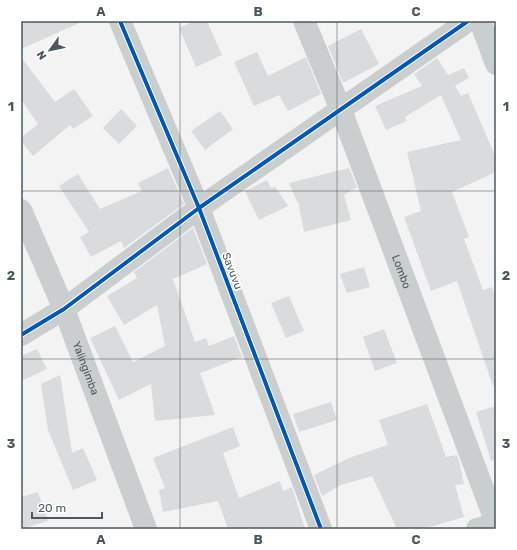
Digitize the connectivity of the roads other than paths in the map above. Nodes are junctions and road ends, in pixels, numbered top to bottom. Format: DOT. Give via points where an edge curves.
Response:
graph roads {
  1 [pos="120,21"];
  2 [pos="304,21"];
  3 [pos="468,21"];
  4 [pos="480,21"];
  5 [pos="496,64"];
  6 [pos="341,110"];
  7 [pos="199,208"];
  8 [pos="21,210"];
  9 [pos="64,309"];
  10 [pos="21,335"];
  11 [pos="496,523"];
  12 [pos="146,529"];
  13 [pos="321,529"];
  14 [pos="478,529"];
  1 -- 7 [label="street, Savuvu"];
  2 -- 6 [label="street, Lombo"];
  3 -- 6 [label="street"];
  4 -- 5 [label="street"];
  6 -- 7 [label="street"];
  6 -- 11 [label="street, Lombo"];
  7 -- 9 [label="street"];
  7 -- 13 [label="street, Savuvu"];
  8 -- 9 [label="street, Yalingimba"];
  9 -- 10 [label="street"];
  9 -- 12 [label="street, Yalingimba"];
  11 -- 14 [label="street"];
}
